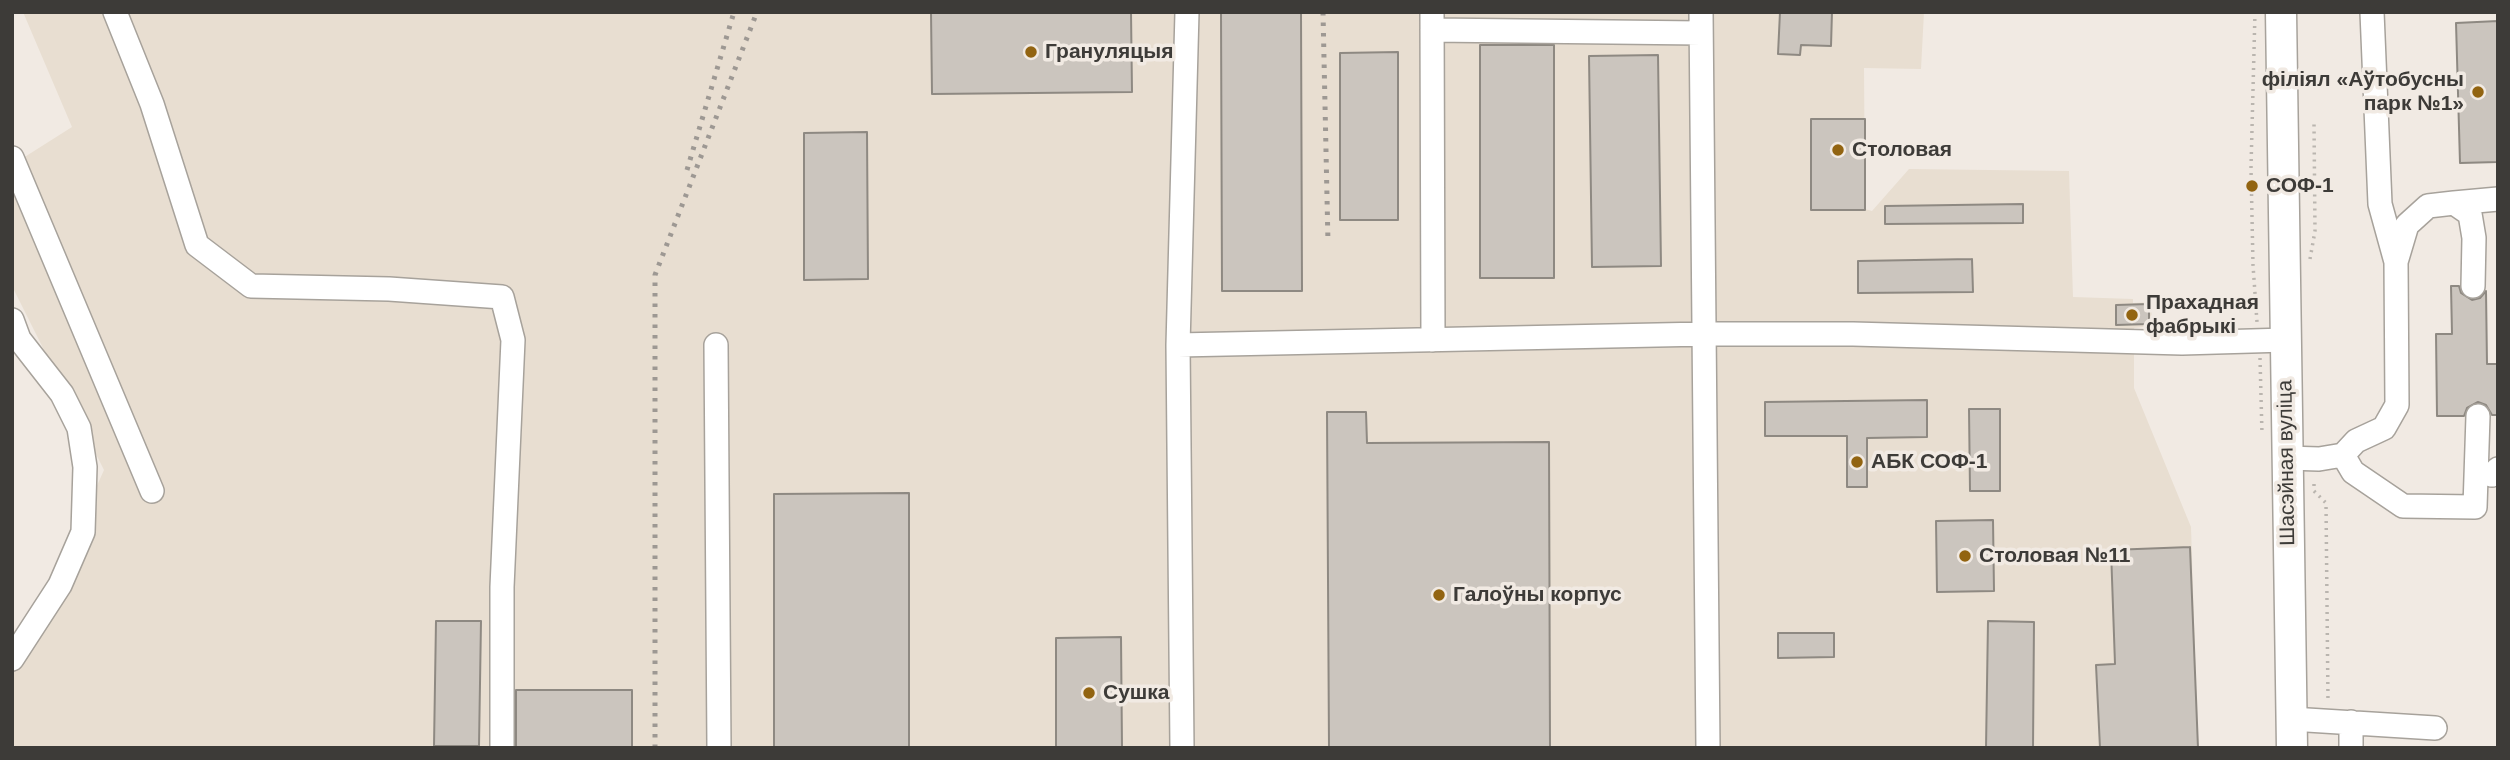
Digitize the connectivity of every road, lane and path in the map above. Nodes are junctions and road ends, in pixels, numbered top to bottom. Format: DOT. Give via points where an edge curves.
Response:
graph roads {
  1 [pos="115,12"];
  2 [pos="1187,12"];
  3 [pos="2255,12"];
  4 [pos="2281,12"];
  5 [pos="2372,12"];
  6 [pos="1432,21"];
  7 [pos="1701,23"];
  8 [pos="12,158"];
  9 [pos="2498,199"];
  10 [pos="2454,203"];
  11 [pos="2396,262"];
  12 [pos="2473,286"];
  13 [pos="12,320"];
  14 [pos="1705,334"];
  15 [pos="1433,340"];
  16 [pos="2273,340"];
  17 [pos="716,345"];
  18 [pos="1178,345"];
  19 [pos="2478,416"];
  20 [pos="2287,454"];
  21 [pos="2343,455"];
  22 [pos="152,491"];
  23 [pos="12,659"];
  24 [pos="2323,721"];
  25 [pos="2351,722"];
  26 [pos="2435,728"];
  27 [pos="2291,734"];
  28 [pos="502,748"];
  29 [pos="719,748"];
  30 [pos="1182,748"];
  31 [pos="1708,748"];
  32 [pos="2351,748"];
  1 -- 28 [label="lane" via="152,104 197,245 251,286 502,297 513,340 502,587"];
  2 -- 18 [label="lane"];
  3 -- 16 [label="path" via="2253,265"];
  4 -- 16 [label="main road, Шасэйная вуліца" via="2285,177"];
  5 -- 11 [label="lane" via="2380,204"];
  6 -- 7 [label="lane"];
  6 -- 15 [label="lane"];
  7 -- 14 [label="lane"];
  8 -- 22 [label="lane"];
  9 -- 10 [label="lane"];
  10 -- 11 [label="lane" via="2428,206 2407,225"];
  10 -- 12 [label="lane" via="2470,214"];
  11 -- 21 [label="lane" via="2397,405 2384,428 2356,441"];
  13 -- 23 [label="lane" via="19,339 62,394 79,428 85,467 83,532 60,585"];
  14 -- 15 [label="lane"];
  14 -- 16 [label="lane" via="2182,343"];
  14 -- 31 [label="lane"];
  15 -- 18 [label="lane"];
  16 -- 20 [label="main road, Шасэйная вуліца"];
  16 -- 20 [label="path"];
  17 -- 29 [label="lane"];
  18 -- 30 [label="lane"];
  19 -- 21 [label="lane" via="2476,507 2403,506 2353,472"];
  20 -- 21 [label="lane"];
  20 -- 24 [label="path" via="2326,503 2328,705"];
  20 -- 27 [label="main road, Шасэйная вуліца"];
  24 -- 25 [label="lane"];
  24 -- 27 [label="lane"];
  25 -- 26 [label="lane"];
  25 -- 32 [label="lane"];
}
